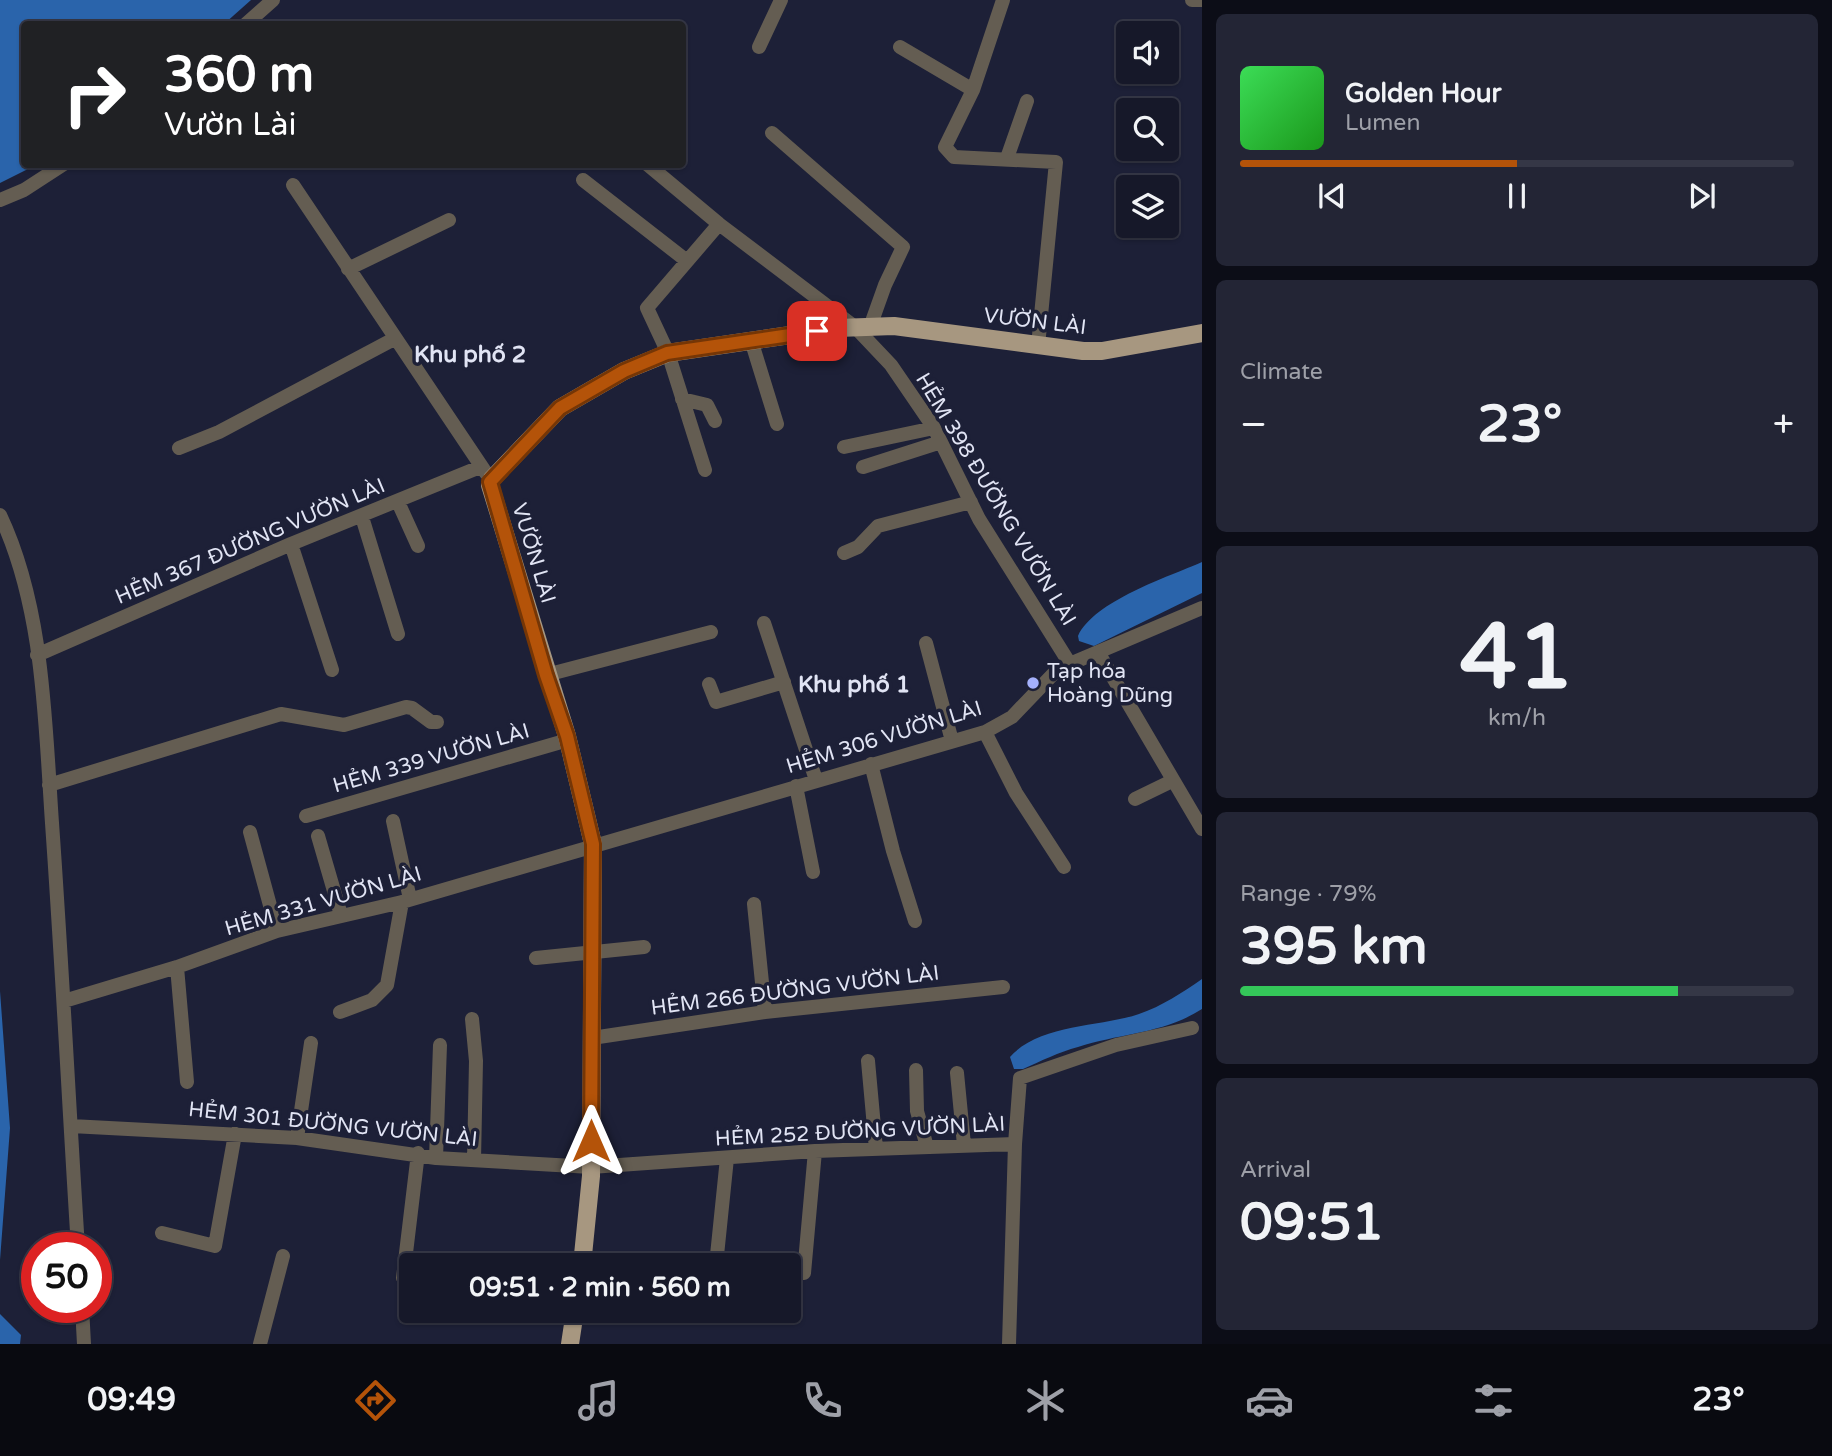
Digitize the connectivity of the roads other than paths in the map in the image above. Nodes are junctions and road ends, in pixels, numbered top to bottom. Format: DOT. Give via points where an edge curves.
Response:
graph roads {
  1 [pos="274,0"];
  2 [pos="781,0"];
  3 [pos="1003,0"];
  4 [pos="1192,0"];
  5 [pos="1202,0"];
  6 [pos="250,21"];
  7 [pos="759,47"];
  8 [pos="900,47"];
  9 [pos="973,90"];
  10 [pos="1027,101"];
  11 [pos="772,133"];
  12 [pos="1007,158"];
  13 [pos="58,168"];
  14 [pos="652,168"];
  15 [pos="583,180"];
  16 [pos="293,185"];
  17 [pos="0,200"];
  18 [pos="449,220"];
  19 [pos="719,224"];
  20 [pos="687,261"];
  21 [pos="351,267"];
  22 [pos="862,327"];
  23 [pos="1202,333"];
  24 [pos="394,339"];
  25 [pos="751,340"];
  26 [pos="1038,345"];
  27 [pos="667,353"];
  28 [pos="682,399"];
  29 [pos="715,421"];
  30 [pos="777,424"];
  31 [pos="934,428"];
  32 [pos="941,442"];
  33 [pos="844,447"];
  34 [pos="179,449"];
  35 [pos="863,467"];
  36 [pos="705,470"];
  37 [pos="486,473"];
  38 [pos="398,502"];
  39 [pos="971,502"];
  40 [pos="0,515"];
  41 [pos="362,517"];
  42 [pos="291,544"];
  43 [pos="418,546"];
  44 [pos="844,553"];
  45 [pos="1202,608"];
  46 [pos="764,623"];
  47 [pos="711,632"];
  48 [pos="398,634"];
  49 [pos="926,643"];
  50 [pos="1098,652"];
  51 [pos="37,655"];
  52 [pos="1070,664"];
  53 [pos="332,670"];
  54 [pos="546,675"];
  55 [pos="784,682"];
  56 [pos="709,684"];
  57 [pos="437,722"];
  58 [pos="985,732"];
  59 [pos="568,740"];
  60 [pos="952,741"];
  61 [pos="871,764"];
  62 [pos="816,780"];
  63 [pos="1172,781"];
  64 [pos="49,785"];
  65 [pos="796,786"];
  66 [pos="1135,799"];
  67 [pos="306,816"];
  68 [pos="393,821"];
  69 [pos="1202,829"];
  70 [pos="250,832"];
  71 [pos="318,836"];
  72 [pos="593,844"];
  73 [pos="1064,867"];
  74 [pos="813,872"];
  75 [pos="406,900"];
  76 [pos="754,904"];
  77 [pos="341,915"];
  78 [pos="915,921"];
  79 [pos="277,932"];
  80 [pos="645,947"];
  81 [pos="593,950"];
  82 [pos="536,958"];
  83 [pos="177,967"];
  84 [pos="1003,987"];
  85 [pos="64,1001"];
  86 [pos="341,1012"];
  87 [pos="765,1012"];
  88 [pos="472,1019"];
  89 [pos="1192,1028"];
  90 [pos="592,1038"];
  91 [pos="311,1043"];
  92 [pos="440,1045"];
  93 [pos="868,1062"];
  94 [pos="916,1070"];
  95 [pos="957,1073"];
  96 [pos="187,1082"];
  97 [pos="71,1126"];
  98 [pos="235,1134"];
  99 [pos="297,1138"];
  100 [pos="1015,1144"];
  101 [pos="964,1146"];
  102 [pos="927,1147"];
  103 [pos="876,1149"];
  104 [pos="815,1151"];
  105 [pos="418,1153"];
  106 [pos="436,1158"];
  107 [pos="727,1158"];
  108 [pos="474,1160"];
  109 [pos="591,1167"];
  110 [pos="77,1232"];
  111 [pos="162,1233"];
  112 [pos="406,1253"];
  113 [pos="583,1253"];
  114 [pos="717,1253"];
  115 [pos="283,1256"];
  116 [pos="804,1273"];
  117 [pos="83,1323"];
  118 [pos="573,1323"];
  119 [pos="85,1344"];
  120 [pos="260,1344"];
  121 [pos="570,1344"];
  122 [pos="1009,1344"];
  1 -- 6 [label="street"];
  2 -- 7 [label="street"];
  3 -- 9 [label="street"];
  4 -- 5 [label="street"];
  8 -- 9 [label="street"];
  9 -- 12 [label="street" via="946,142 946,152 954,157"];
  10 -- 12 [label="street"];
  11 -- 22 [label="street" via="903,247"];
  12 -- 26 [label="street" via="1056,163"];
  13 -- 17 [label="street"];
  14 -- 19 [label="street, HẺM 398 ĐƯỜNG VƯỜN LÀI"];
  15 -- 20 [label="street"];
  16 -- 21 [label="street"];
  18 -- 21 [label="street"];
  19 -- 20 [label="street"];
  19 -- 22 [label="street, HẺM 398 ĐƯỜNG VƯỜN LÀI"];
  20 -- 27 [label="street" via="647,309"];
  21 -- 24 [label="street"];
  22 -- 25 [label="main road, VƯỜN LÀI"];
  22 -- 26 [label="main road, VƯỜN LÀI" via="916,327"];
  22 -- 31 [label="street, HẺM 398 ĐƯỜNG VƯỜN LÀI"];
  23 -- 26 [label="main road, VƯỜN LÀI" via="1102,351"];
  24 -- 34 [label="street"];
  24 -- 37 [label="street"];
  25 -- 27 [label="main road, VƯỜN LÀI"];
  25 -- 30 [label="street"];
  27 -- 28 [label="street"];
  27 -- 37 [label="main road, VƯỜN LÀI" via="624,371 560,408"];
  28 -- 29 [label="street" via="707,405"];
  28 -- 36 [label="street"];
  31 -- 32 [label="street, HẺM 398 ĐƯỜNG VƯỜN LÀI"];
  31 -- 33 [label="street"];
  32 -- 35 [label="street"];
  32 -- 39 [label="street, HẺM 398 ĐƯỜNG VƯỜN LÀI"];
  37 -- 38 [label="street, HẺM 367 ĐƯỜNG VƯỜN LÀI"];
  37 -- 54 [label="main road, VƯỜN LÀI"];
  38 -- 41 [label="street, HẺM 367 ĐƯỜNG VƯỜN LÀI"];
  38 -- 43 [label="street"];
  39 -- 44 [label="street" via="878,526 858,547"];
  39 -- 52 [label="street, HẺM 398 ĐƯỜNG VƯỜN LÀI"];
  40 -- 51 [label="street" via="26,591"];
  41 -- 42 [label="street, HẺM 367 ĐƯỜNG VƯỜN LÀI"];
  41 -- 48 [label="street"];
  42 -- 51 [label="street, HẺM 367 ĐƯỜNG VƯỜN LÀI"];
  42 -- 53 [label="street"];
  45 -- 50 [label="street, HẺM 306 VƯỜN LÀI"];
  46 -- 55 [label="street"];
  47 -- 54 [label="street"];
  49 -- 60 [label="street"];
  50 -- 52 [label="street, HẺM 306 VƯỜN LÀI"];
  50 -- 63 [label="street"];
  51 -- 64 [label="street"];
  52 -- 58 [label="street, HẺM 306 VƯỜN LÀI" via="1058,669 1012,717"];
  54 -- 59 [label="main road, VƯỜN LÀI"];
  55 -- 56 [label="street" via="716,702"];
  55 -- 62 [label="street"];
  57 -- 64 [label="street" via="412,708 344,725 281,714"];
  58 -- 60 [label="street, HẺM 306 VƯỜN LÀI"];
  58 -- 73 [label="street" via="1016,793"];
  59 -- 67 [label="street, HẺM 339 VƯỜN LÀI"];
  59 -- 72 [label="main road, VƯỜN LÀI"];
  60 -- 61 [label="street, HẺM 306 VƯỜN LÀI"];
  61 -- 62 [label="street, HẺM 306 VƯỜN LÀI"];
  61 -- 78 [label="street"];
  62 -- 65 [label="street, HẺM 306 VƯỜN LÀI"];
  63 -- 66 [label="street"];
  63 -- 69 [label="street"];
  64 -- 85 [label="street"];
  65 -- 72 [label="street, HẺM 306 VƯỜN LÀI"];
  65 -- 74 [label="street"];
  68 -- 75 [label="street"];
  70 -- 79 [label="street"];
  71 -- 77 [label="street"];
  72 -- 75 [label="street, HẺM 331 VƯỜN LÀI"];
  72 -- 81 [label="main road, VƯỜN LÀI"];
  75 -- 77 [label="street, HẺM 331 VƯỜN LÀI"];
  75 -- 86 [label="street" via="387,985 372,1000"];
  76 -- 87 [label="street"];
  77 -- 79 [label="street, HẺM 331 VƯỜN LÀI"];
  79 -- 83 [label="street, HẺM 331 VƯỜN LÀI"];
  80 -- 81 [label="street"];
  81 -- 82 [label="street"];
  81 -- 90 [label="main road, VƯỜN LÀI"];
  83 -- 85 [label="street, HẺM 331 VƯỜN LÀI"];
  83 -- 96 [label="street"];
  84 -- 87 [label="street, HẺM 266 ĐƯỜNG VƯỜN LÀI"];
  85 -- 97 [label="street"];
  87 -- 90 [label="street, HẺM 266 ĐƯỜNG VƯỜN LÀI"];
  88 -- 108 [label="street"];
  89 -- 100 [label="street" via="1116,1045 1020,1078"];
  90 -- 109 [label="main road, VƯỜN LÀI"];
  91 -- 99 [label="street"];
  92 -- 106 [label="street"];
  93 -- 103 [label="street"];
  94 -- 102 [label="street" via="917,1111"];
  95 -- 101 [label="street"];
  97 -- 98 [label="street, HẺM 301 ĐƯỜNG VƯỜN LÀI"];
  97 -- 110 [label="street"];
  98 -- 99 [label="street, HẺM 301 ĐƯỜNG VƯỜN LÀI"];
  98 -- 111 [label="street" via="215,1246"];
  99 -- 105 [label="street, HẺM 301 ĐƯỜNG VƯỜN LÀI"];
  100 -- 101 [label="street, HẺM 252 ĐƯỜNG VƯỜN LÀI"];
  100 -- 122 [label="street, HẺM 252 ĐƯỜNG VƯỜN LÀI"];
  101 -- 102 [label="street, HẺM 252 ĐƯỜNG VƯỜN LÀI"];
  102 -- 103 [label="street, HẺM 252 ĐƯỜNG VƯỜN LÀI"];
  103 -- 104 [label="street, HẺM 252 ĐƯỜNG VƯỜN LÀI"];
  104 -- 107 [label="street, HẺM 252 ĐƯỜNG VƯỜN LÀI"];
  104 -- 116 [label="street"];
  105 -- 106 [label="street, HẺM 301 ĐƯỜNG VƯỜN LÀI"];
  105 -- 112 [label="street"];
  106 -- 108 [label="street, HẺM 301 ĐƯỜNG VƯỜN LÀI"];
  107 -- 109 [label="street, HẺM 252 ĐƯỜNG VƯỜN LÀI"];
  107 -- 114 [label="street"];
  108 -- 109 [label="street, HẺM 301 ĐƯỜNG VƯỜN LÀI"];
  109 -- 113 [label="main road, VƯỜN LÀI"];
  115 -- 120 [label="street"];
  117 -- 119 [label="street"];
  118 -- 121 [label="main road"];
}
